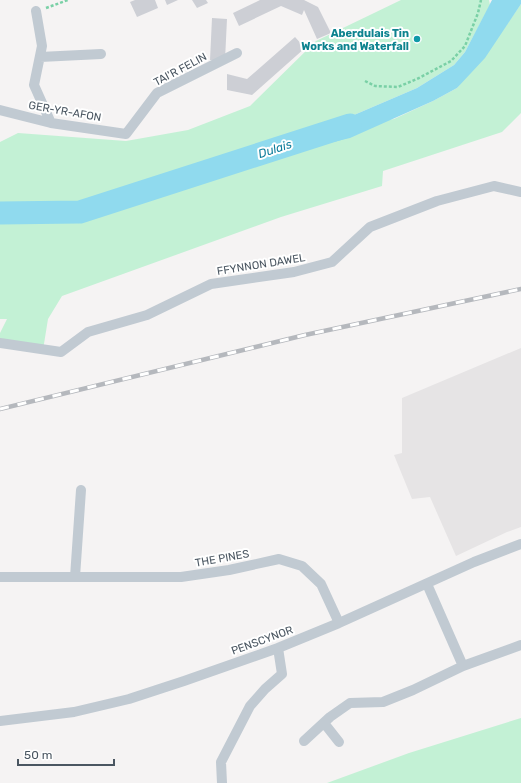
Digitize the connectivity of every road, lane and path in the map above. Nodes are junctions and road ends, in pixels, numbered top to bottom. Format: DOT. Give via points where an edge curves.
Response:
graph roads {
  1 [pos="68,0"];
  2 [pos="481,0"];
  3 [pos="36,11"];
  4 [pos="237,53"];
  5 [pos="101,54"];
  6 [pos="40,57"];
  7 [pos="365,81"];
  8 [pos="0,110"];
  9 [pos="51,123"];
  10 [pos="126,134"];
  11 [pos="521,192"];
  12 [pos="0,343"];
  13 [pos="81,490"];
  14 [pos="521,544"];
  15 [pos="0,577"];
  16 [pos="76,577"];
  17 [pos="427,584"];
  18 [pos="339,623"];
  19 [pos="521,645"];
  20 [pos="278,648"];
  21 [pos="463,666"];
  22 [pos="0,721"];
  23 [pos="324,723"];
  24 [pos="304,741"];
  25 [pos="339,742"];
  26 [pos="222,783"];
  1 -- 3 [label="path"];
  2 -- 7 [label="path" via="464,46 451,61 398,87 375,86"];
  3 -- 6 [label="street" via="42,46"];
  4 -- 10 [label="street, TAI'R FELIN" via="157,93"];
  5 -- 6 [label="street"];
  6 -- 9 [label="street" via="34,85"];
  8 -- 9 [label="street, GER-YR-AFON"];
  9 -- 10 [label="street, GER-YR-AFON"];
  11 -- 12 [label="street, FFYNNON DAWEL" via="494,186 437,201 370,226 332,262 294,272 211,284 147,315 88,332 61,352"];
  13 -- 16 [label="street"];
  14 -- 17 [label="street, PENSCYNOR"];
  15 -- 16 [label="street, THE PINES"];
  16 -- 18 [label="street, THE PINES" via="181,577 279,559 302,566 321,584"];
  17 -- 18 [label="street, PENSCYNOR"];
  17 -- 21 [label="street"];
  18 -- 20 [label="street, PENSCYNOR"];
  19 -- 21 [label="street"];
  20 -- 22 [label="street, PENSCYNOR" via="129,699 74,712"];
  20 -- 26 [label="street" via="282,674 265,688 250,706 221,762"];
  21 -- 23 [label="street" via="383,702 350,703"];
  23 -- 24 [label="street"];
  23 -- 25 [label="street"];
}
